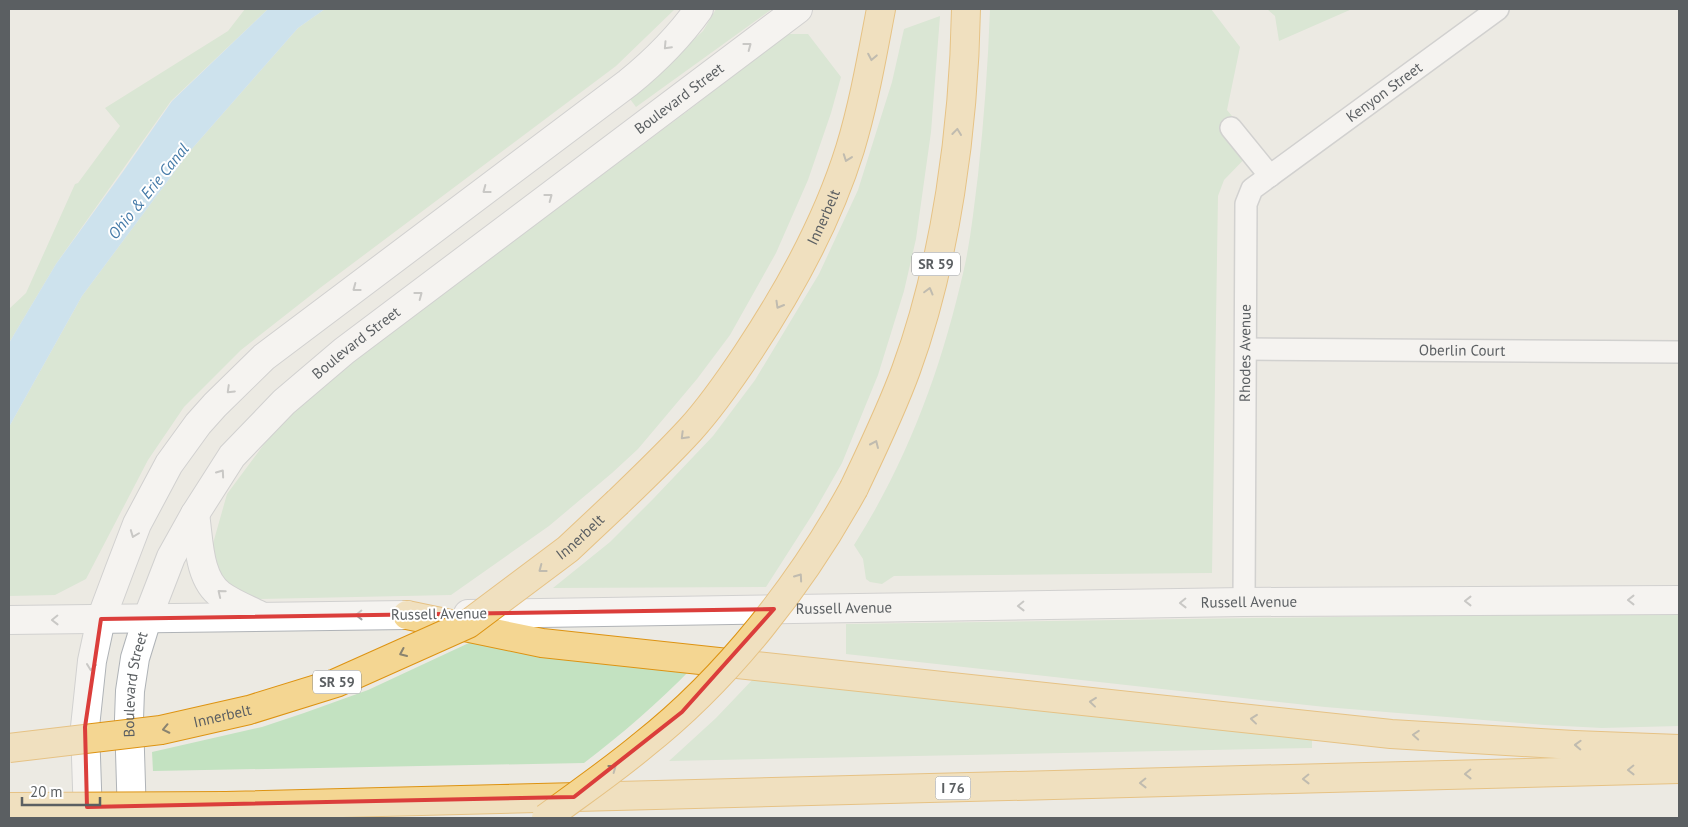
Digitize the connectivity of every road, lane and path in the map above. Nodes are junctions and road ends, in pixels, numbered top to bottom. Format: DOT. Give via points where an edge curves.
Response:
graph roads {
  1 [pos="699,9"];
  2 [pos="798,9"];
  3 [pos="881,9"];
  4 [pos="1498,9"];
  5 [pos="966,18"];
  6 [pos="1232,128"];
  7 [pos="1270,176"];
  8 [pos="1246,349"];
  9 [pos="1679,352"];
  10 [pos="195,514"];
  11 [pos="1679,600"];
  12 [pos="1244,602"];
  13 [pos="407,614"];
  14 [pos="263,617"];
  15 [pos="101,619"];
  16 [pos="147,619"];
  17 [pos="9,620"];
  18 [pos="9,748"];
  19 [pos="1679,749"];
  20 [pos="1679,769"];
  21 [pos="9,807"];
  22 [pos="88,818"];
  23 [pos="132,818"];
  24 [pos="546,818"];
  1 -- 15 [label="main road, one-way" via="648,67 264,357 215,405 169,464 154,490 137,524"];
  10 -- 2 [label="main road, Boulevard Street, one-way" via="232,456 284,402 337,358"];
  3 -- 18 [label="highway, Innerbelt / SR 59, one-way, bridge" via="861,111 849,151 827,211 799,271 723,390 691,430 568,549 468,624 336,683 249,710 161,730"];
  4 -- 7 [label="street, Kenyon Street"];
  24 -- 5 [label="highway, SR 59, one-way, bridge" via="644,745 716,678 790,590 854,488 906,369 938,254 960,108"];
  6 -- 7 [label="street"];
  7 -- 8 [label="street, Rhodes Avenue" via="1252,190 1246,204"];
  8 -- 9 [label="street, Oberlin Court"];
  8 -- 12 [label="street, Rhodes Avenue"];
  14 -- 10 [label="main road, one-way" via="220,594 208,580 202,563"];
  10 -- 16 [label="main road, Boulevard Street" via="170,557"];
  11 -- 12 [label="main road, Russell Avenue, one-way"];
  12 -- 13 [label="main road, Russell Avenue, one-way"];
  13 -- 14 [label="main road, Russell Avenue, one-way"];
  19 -- 13 [label="highway, one-way" via="1391,734 542,643"];
  14 -- 16 [label="main road, Russell Avenue"];
  15 -- 16 [label="main road, Russell Avenue"];
  15 -- 17 [label="main road, Russell Avenue, one-way"];
  15 -- 22 [label="main road, one-way" via="92,661 85,727"];
  16 -- 23 [label="main road, Boulevard Street" via="130,691"];
  20 -- 21 [label="highway, I 76, one-way, bridge" via="226,806"];
}
